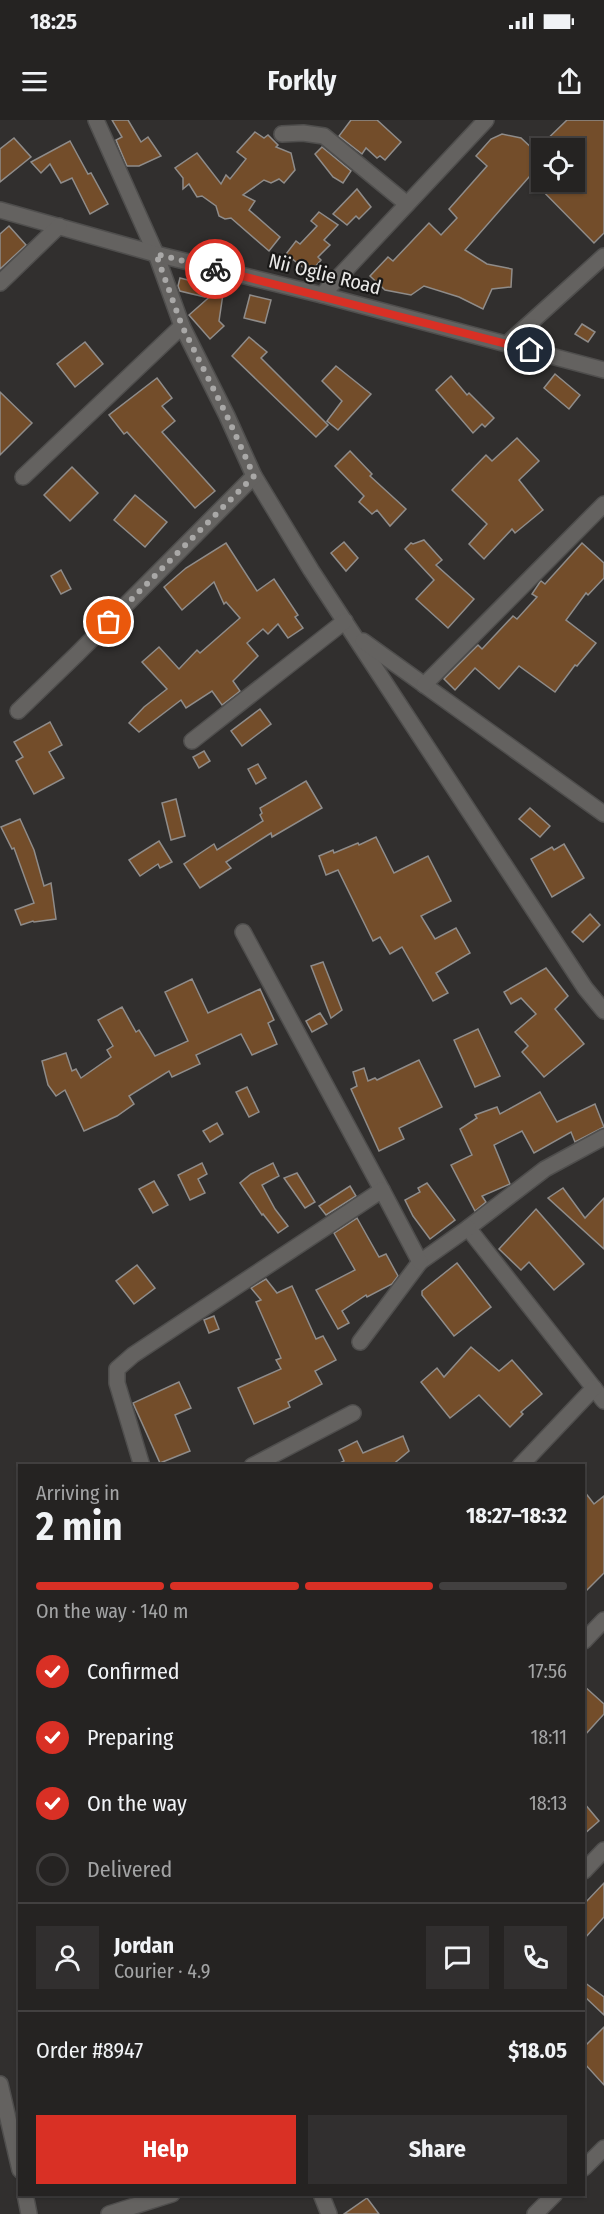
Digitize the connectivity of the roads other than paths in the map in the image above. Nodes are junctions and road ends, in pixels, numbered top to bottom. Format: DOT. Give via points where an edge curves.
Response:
graph roads {
  1 [pos="96,120"];
  2 [pos="486,120"];
  3 [pos="282,134"];
  4 [pos="407,204"];
  5 [pos="0,210"];
  6 [pos="59,226"];
  7 [pos="156,254"];
  8 [pos="604,256"];
  9 [pos="0,283"];
  10 [pos="322,295"];
  11 [pos="182,326"];
  12 [pos="508,343"];
  13 [pos="604,370"];
  14 [pos="254,476"];
  15 [pos="22,477"];
  16 [pos="604,504"];
  17 [pos="345,621"];
  18 [pos="354,635"];
  19 [pos="424,685"];
  20 [pos="18,711"];
  21 [pos="192,741"];
  22 [pos="604,814"];
  23 [pos="243,932"];
  24 [pos="604,1011"];
  25 [pos="604,1137"];
  26 [pos="382,1190"];
  27 [pos="468,1228"];
  28 [pos="420,1262"];
  29 [pos="360,1342"];
  30 [pos="594,1388"];
  31 [pos="604,1401"];
  32 [pos="353,1413"];
  33 [pos="272,1460"];
  34 [pos="141,1464"];
  35 [pos="522,1464"];
  36 [pos="604,1620"];
  37 [pos="585,1640"];
  38 [pos="604,1850"];
  39 [pos="585,1870"];
  40 [pos="0,2084"];
  41 [pos="604,2148"];
  42 [pos="18,2161"];
  43 [pos="585,2167"];
  44 [pos="26,2196"];
  45 [pos="166,2196"];
  46 [pos="322,2196"];
  47 [pos="553,2196"];
  48 [pos="30,2214"];
  49 [pos="109,2214"];
  50 [pos="328,2214"];
  51 [pos="535,2214"];
  1 -- 7 [label="street"];
  2 -- 4 [label="street"];
  3 -- 4 [label="street" via="324,136"];
  4 -- 10 [label="street"];
  5 -- 6 [label="street, Nii Oglie Road"];
  6 -- 7 [label="street, Nii Oglie Road"];
  6 -- 9 [label="street"];
  7 -- 10 [label="street, Nii Oglie Road"];
  7 -- 11 [label="street"];
  8 -- 12 [label="street"];
  10 -- 12 [label="street, Nii Oglie Road"];
  11 -- 14 [label="street"];
  11 -- 15 [label="street"];
  12 -- 13 [label="street, Nii Oglie Road"];
  14 -- 17 [label="street"];
  14 -- 20 [label="street"];
  16 -- 19 [label="street"];
  17 -- 18 [label="street"];
  17 -- 21 [label="street"];
  18 -- 19 [label="street"];
  18 -- 24 [label="street" via="585,988"];
  19 -- 22 [label="street"];
  23 -- 26 [label="street"];
  25 -- 27 [label="street" via="545,1169"];
  26 -- 28 [label="street"];
  26 -- 34 [label="street" via="117,1369 117,1383"];
  27 -- 28 [label="street"];
  27 -- 30 [label="street"];
  28 -- 29 [label="street"];
  30 -- 31 [label="street"];
  30 -- 35 [label="street"];
  32 -- 33 [label="street"];
  36 -- 37 [label="street"];
  38 -- 39 [label="street"];
  40 -- 42 [label="street"];
  41 -- 43 [label="street"];
  44 -- 48 [label="street"];
  45 -- 49 [label="street"];
  46 -- 50 [label="street"];
  47 -- 51 [label="street"];
}
